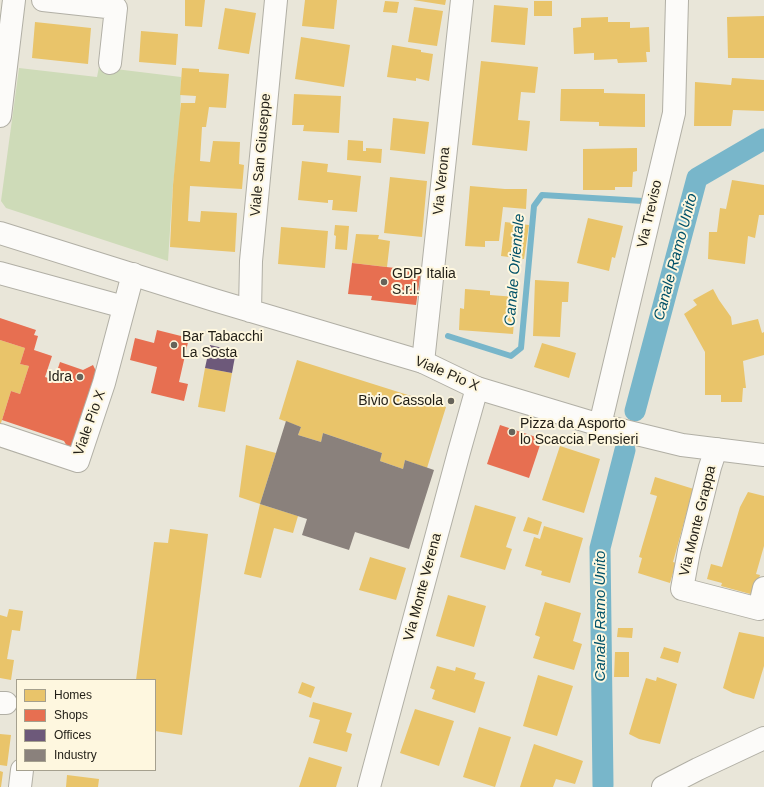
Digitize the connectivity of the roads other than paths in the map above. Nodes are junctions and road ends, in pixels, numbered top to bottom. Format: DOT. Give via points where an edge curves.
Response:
graph roads {
  1 [pos="14,0"];
  2 [pos="43,0"];
  3 [pos="276,0"];
  4 [pos="462,0"];
  5 [pos="677,0"];
  6 [pos="110,64"];
  7 [pos="0,116"];
  8 [pos="0,233"];
  9 [pos="0,273"];
  10 [pos="133,274"];
  11 [pos="124,308"];
  12 [pos="250,310"];
  13 [pos="423,362"];
  14 [pos="478,388"];
  15 [pos="600,425"];
  16 [pos="0,435"];
  17 [pos="716,450"];
  18 [pos="764,455"];
  19 [pos="764,588"];
  20 [pos="764,738"];
  21 [pos="22,771"];
  22 [pos="697,778"];
  23 [pos="20,787"];
  24 [pos="369,787"];
  25 [pos="663,787"];
  1 -- 7 [label="street"];
  2 -- 6 [label="street" via="116,8"];
  3 -- 12 [label="street, Viale San Giuseppe" via="251,261"];
  4 -- 13 [label="street, Via Verona"];
  5 -- 15 [label="street, Via Treviso" via="674,113"];
  8 -- 10 [label="street, Viale Pio X"];
  9 -- 11 [label="street"];
  10 -- 11 [label="street, Viale Pio X"];
  10 -- 12 [label="street, Viale Pio X"];
  11 -- 16 [label="street, Viale Pio X" via="104,383 78,461"];
  12 -- 13 [label="street, Viale Pio X"];
  13 -- 14 [label="street, Viale Pio X"];
  14 -- 15 [label="street, Viale Pio X"];
  14 -- 24 [label="street, Via Monte Verena"];
  15 -- 17 [label="street, Viale Pio X" via="675,444"];
  17 -- 18 [label="street, Viale Pio X"];
  17 -- 19 [label="street, Via Monte Grappa" via="689,551 682,589 759,609"];
  20 -- 22 [label="street"];
  21 -- 23 [label="street"];
  22 -- 25 [label="street"];
}
